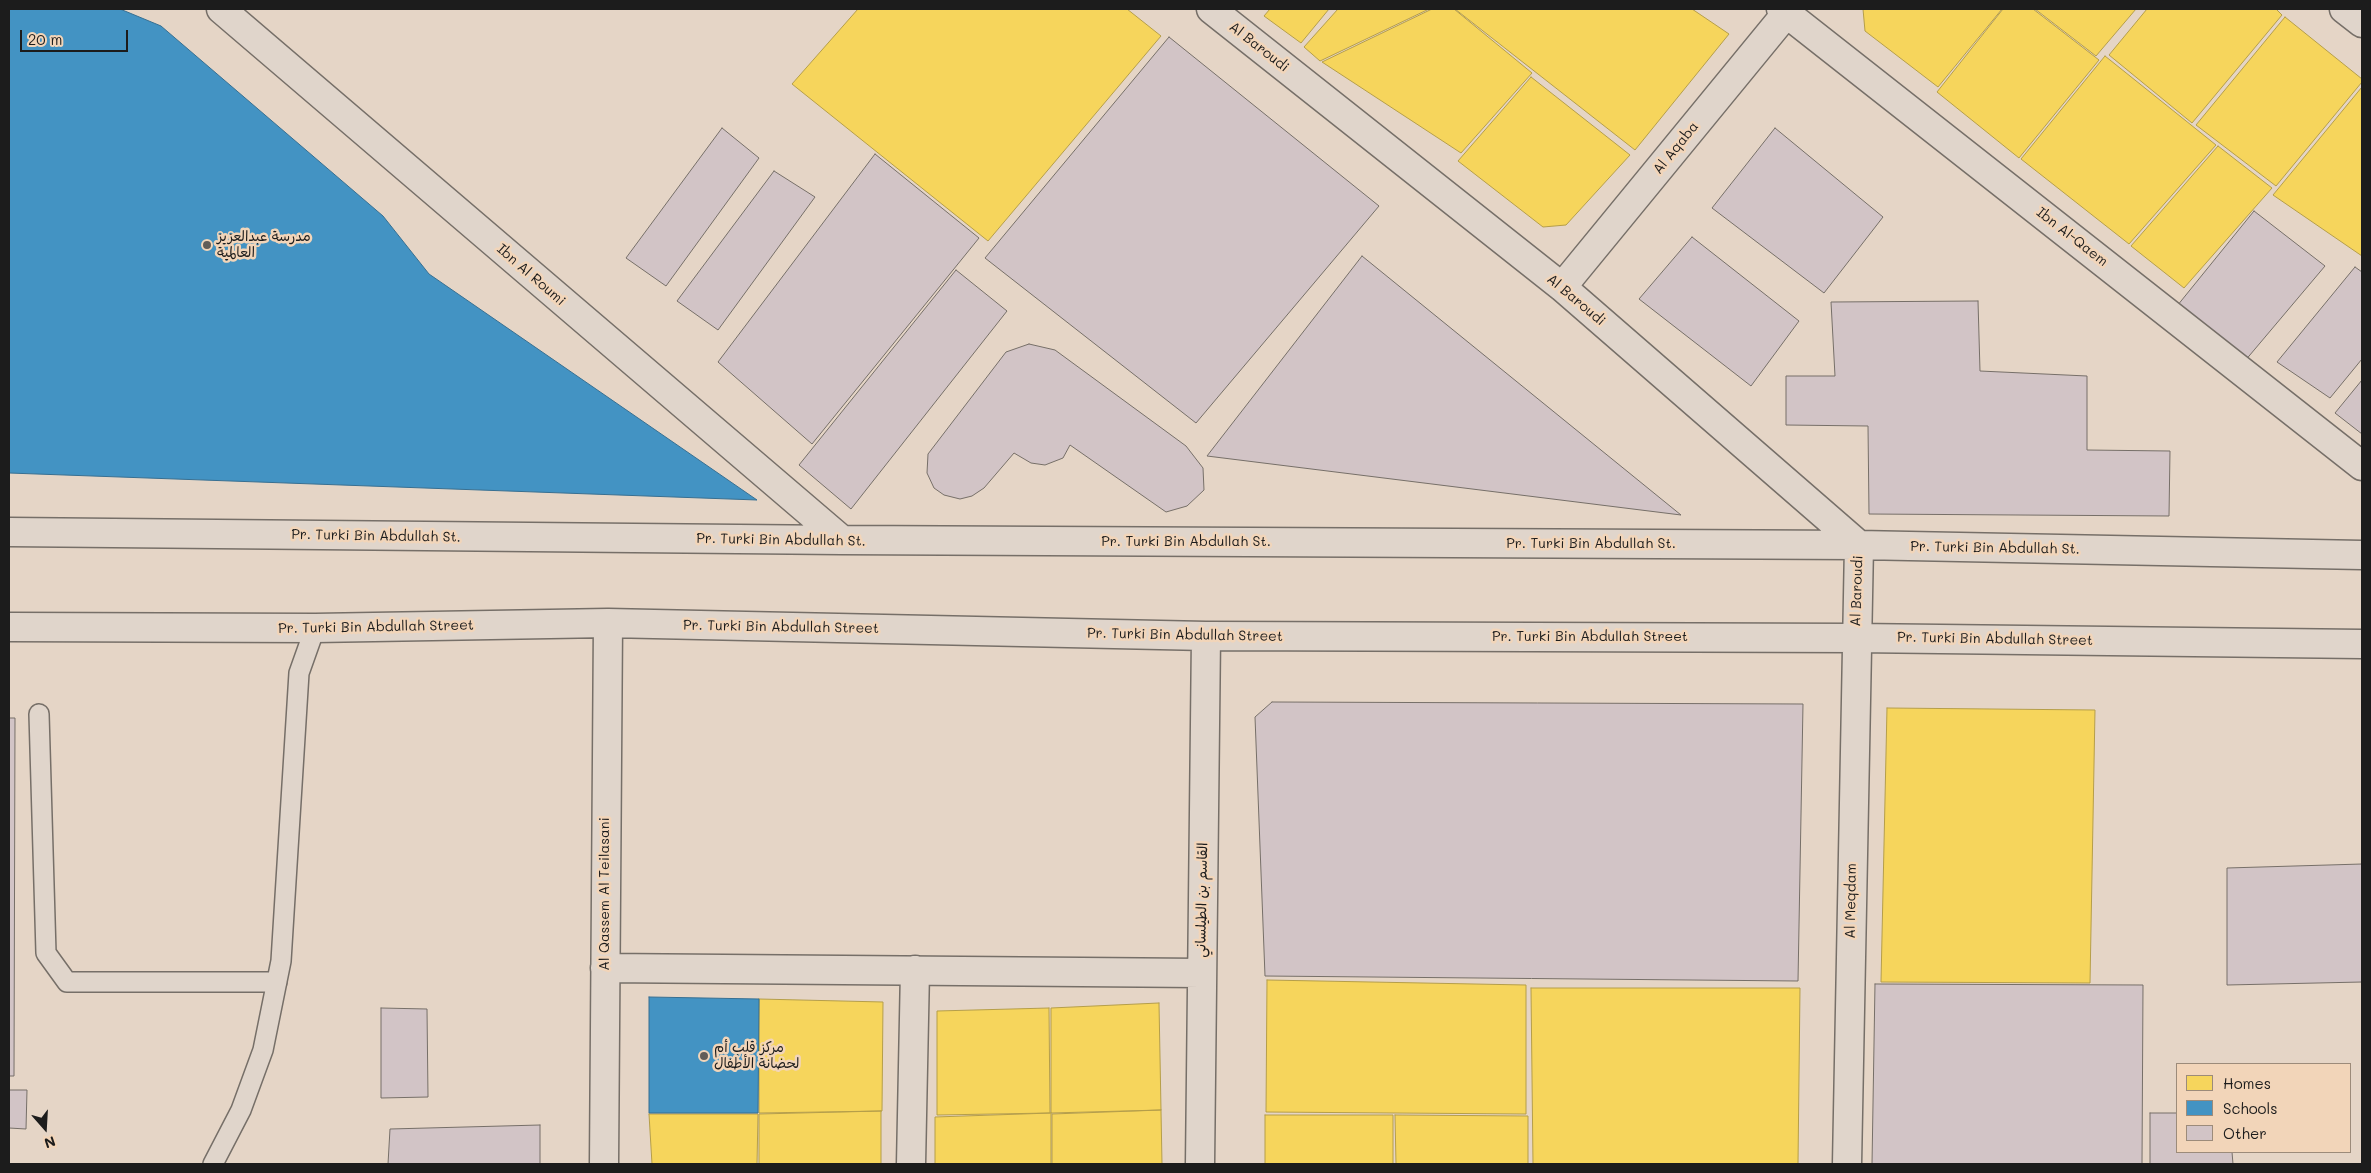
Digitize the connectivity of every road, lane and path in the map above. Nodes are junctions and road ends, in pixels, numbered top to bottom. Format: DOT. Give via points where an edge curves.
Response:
graph roads {
  1 [pos="221,9"];
  2 [pos="1211,9"];
  3 [pos="2344,9"];
  4 [pos="1785,10"];
  5 [pos="2362,23"];
  6 [pos="1562,287"];
  7 [pos="2362,466"];
  8 [pos="9,532"];
  9 [pos="842,540"];
  10 [pos="1859,545"];
  11 [pos="2362,555"];
  12 [pos="608,623"];
  13 [pos="9,627"];
  14 [pos="315,628"];
  15 [pos="1206,636"];
  16 [pos="1856,638"];
  17 [pos="2362,644"];
  18 [pos="39,714"];
  19 [pos="605,968"];
  20 [pos="915,970"];
  21 [pos="1200,973"];
  22 [pos="276,982"];
  23 [pos="213,1164"];
  24 [pos="604,1164"];
  25 [pos="911,1164"];
  26 [pos="1200,1164"];
  27 [pos="1847,1164"];
  1 -- 9 [label="street, Ibn Al Roumi"];
  2 -- 6 [label="street, Al Baroudi"];
  3 -- 5 [label="street"];
  4 -- 6 [label="street, Al Aqaba"];
  4 -- 7 [label="street, Ibn Al-Qaem"];
  6 -- 10 [label="street, Al Baroudi"];
  8 -- 9 [label="street, Pr. Turki Bin Abdullah St."];
  9 -- 10 [label="street, Pr. Turki Bin Abdullah St."];
  10 -- 11 [label="street, Pr. Turki Bin Abdullah St."];
  10 -- 16 [label="street, Al Baroudi"];
  12 -- 14 [label="street, Pr. Turki Bin Abdullah Street"];
  12 -- 15 [label="street, Pr. Turki Bin Abdullah Street"];
  12 -- 19 [label="street, Al Qassem Al Teilasani"];
  13 -- 14 [label="street, Pr. Turki Bin Abdullah Street"];
  14 -- 22 [label="lane" via="298,673 281,960"];
  15 -- 16 [label="street, Pr. Turki Bin Abdullah Street"];
  15 -- 21 [label="street, القاسم بن الطيلساني"];
  16 -- 17 [label="street, Pr. Turki Bin Abdullah Street"];
  16 -- 27 [label="street, Al Meqdam"];
  18 -- 22 [label="lane" via="46,954 67,982"];
  19 -- 20 [label="street"];
  19 -- 24 [label="street, Al Qassem Al Teilasani"];
  20 -- 21 [label="street"];
  20 -- 25 [label="street"];
  21 -- 26 [label="street, القاسم بن الطيلساني"];
  22 -- 23 [label="lane" via="263,1050 241,1110"];
}
